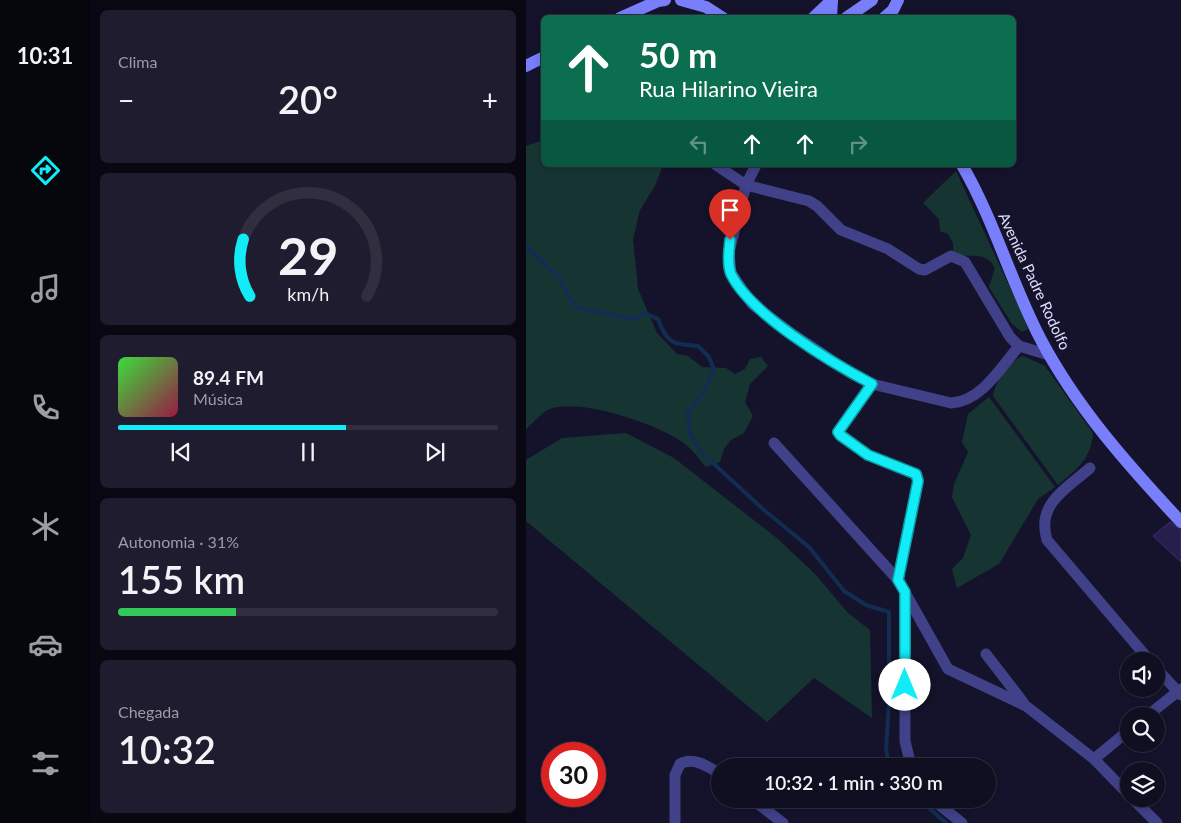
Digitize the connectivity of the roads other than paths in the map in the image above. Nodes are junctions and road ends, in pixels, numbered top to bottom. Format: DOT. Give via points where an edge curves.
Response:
graph roads {
  1 [pos="665,0"];
  2 [pos="681,0"];
  3 [pos="832,0"];
  4 [pos="872,0"];
  5 [pos="627,15"];
  6 [pos="718,15"];
  7 [pos="816,15"];
  8 [pos="831,15"];
  9 [pos="850,15"];
  10 [pos="541,59"];
  11 [pos="526,66"];
  12 [pos="719,167"];
  13 [pos="755,167"];
  14 [pos="963,167"];
  15 [pos="746,185"];
  16 [pos="1019,346"];
  17 [pos="1049,354"];
  18 [pos="872,384"];
  19 [pos="774,444"];
  20 [pos="1090,468"];
  21 [pos="1181,522"];
  22 [pos="898,580"];
  23 [pos="905,592"];
  24 [pos="1142,652"];
  25 [pos="986,654"];
  26 [pos="1165,677"];
  27 [pos="1180,692"];
  28 [pos="1026,706"];
  29 [pos="1159,707"];
  30 [pos="1120,738"];
  31 [pos="909,758"];
  32 [pos="1094,759"];
  33 [pos="711,770"];
  34 [pos="1120,786"];
  35 [pos="1141,807"];
  36 [pos="764,808"];
  37 [pos="943,808"];
  38 [pos="675,823"];
  39 [pos="783,823"];
  40 [pos="962,823"];
  41 [pos="1157,823"];
  1 -- 5 [label="street"];
  2 -- 6 [label="street" via="706,7"];
  3 -- 7 [label="street"];
  3 -- 8 [label="street"];
  4 -- 9 [label="street"];
  10 -- 11 [label="street"];
  12 -- 15 [label="street"];
  13 -- 15 [label="street"];
  14 -- 17 [label="street, Avenida Padre Rodolfo"];
  15 -- 16 [label="street" via="809,202 841,230 888,249 919,269 925,270 951,256 965,262 1010,337"];
  15 -- 18 [label="street" via="730,240 731,273 752,304 798,338"];
  16 -- 17 [label="street"];
  16 -- 18 [label="street" via="976,396 965,402 951,403"];
  17 -- 21 [label="street, Avenida Padre Rodolfo" via="1101,432"];
  18 -- 22 [label="street" via="838,432 868,455 916,474 918,481"];
  19 -- 22 [label="street"];
  20 -- 24 [label="street" via="1050,502 1044,523 1047,540"];
  22 -- 23 [label="street"];
  23 -- 28 [label="street" via="948,669"];
  23 -- 31 [label="street" via="905,741"];
  25 -- 28 [label="street"];
  26 -- 27 [label="street"];
  27 -- 29 [label="street"];
  28 -- 32 [label="street"];
  30 -- 32 [label="street"];
  32 -- 34 [label="street"];
  33 -- 38 [label="street" via="690,761 682,763 675,775"];
  35 -- 41 [label="street"];
  36 -- 39 [label="street"];
  37 -- 40 [label="street"];
}
